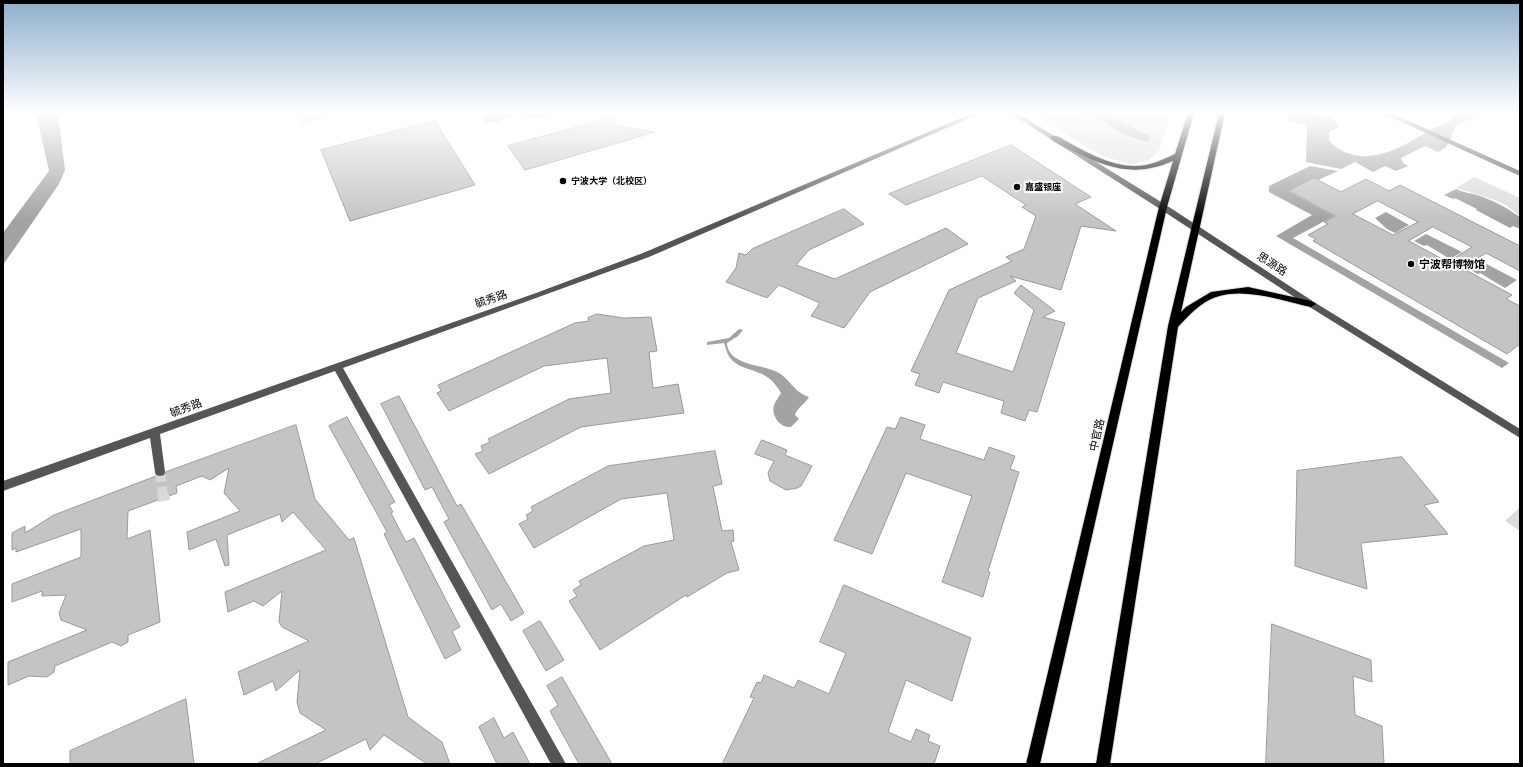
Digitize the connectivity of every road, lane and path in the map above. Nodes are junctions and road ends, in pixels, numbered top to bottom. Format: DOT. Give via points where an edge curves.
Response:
graph roads {
  1 [pos="894,149"];
  2 [pos="1071,149"];
  3 [pos="1074,149"];
  4 [pos="1181,149"];
  5 [pos="1214,149"];
  6 [pos="1465,149"];
  7 [pos="1179,155"];
  8 [pos="1520,174"];
  9 [pos="1163,207"];
  10 [pos="1196,229"];
  11 [pos="1311,304"];
  12 [pos="1173,326"];
  13 [pos="337,366"];
  14 [pos="154,432"];
  15 [pos="1520,434"];
  16 [pos="160,472"];
  17 [pos="3,486"];
  18 [pos="559,764"];
  19 [pos="1032,764"];
  20 [pos="1103,764"];
  1 -- 13 [label="street, 毓秀路" via="646,255"];
  2 -- 9 [label="street, 思源路"];
  3 -- 7 [label="main road" via="1120,167 1142,168"];
  4 -- 7 [label="main road, 中官路"];
  5 -- 10 [label="main road"];
  6 -- 8 [label="street"];
  7 -- 9 [label="main road, 中官路"];
  9 -- 10 [label="street, 思源路"];
  9 -- 19 [label="main road, 中官路"];
  10 -- 11 [label="street, 思源路"];
  10 -- 12 [label="main road"];
  11 -- 12 [label="main road" via="1248,290 1214,294 1190,309"];
  11 -- 15 [label="street, 思源路"];
  12 -- 20 [label="main road"];
  13 -- 14 [label="street, 毓秀路"];
  13 -- 18 [label="street"];
  14 -- 16 [label="street"];
  14 -- 17 [label="street, 毓秀路"];
}
